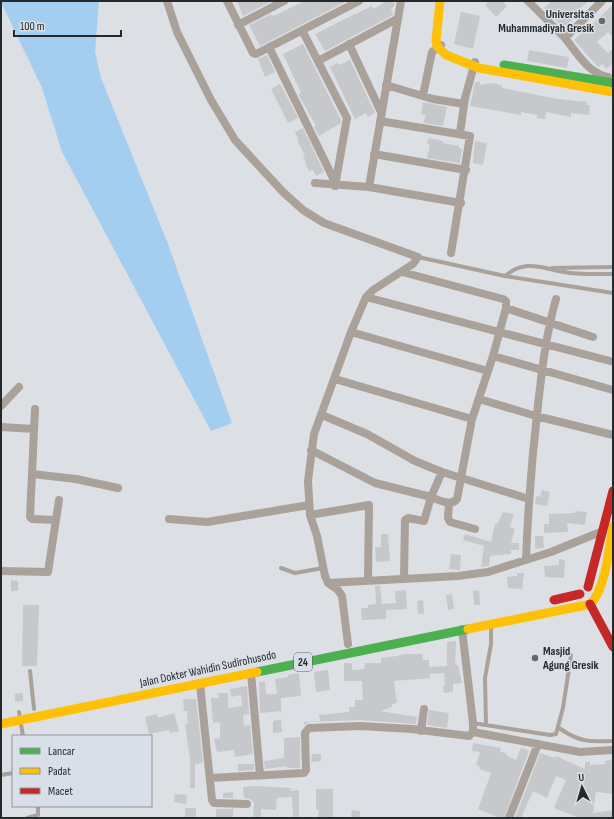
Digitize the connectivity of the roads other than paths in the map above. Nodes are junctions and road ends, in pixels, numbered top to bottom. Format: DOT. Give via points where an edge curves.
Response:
graph roads {
  1 [pos="167,1"];
  2 [pos="227,1"];
  3 [pos="284,1"];
  4 [pos="359,1"];
  5 [pos="401,1"];
  6 [pos="440,1"];
  7 [pos="447,1"];
  8 [pos="602,1"];
  9 [pos="531,2"];
  10 [pos="397,19"];
  11 [pos="238,25"];
  12 [pos="302,30"];
  13 [pos="564,38"];
  14 [pos="349,44"];
  15 [pos="269,46"];
  16 [pos="441,47"];
  17 [pos="318,61"];
  18 [pos="475,63"];
  19 [pos="562,73"];
  20 [pos="613,77"];
  21 [pos="560,82"];
  22 [pos="613,82"];
  23 [pos="386,85"];
  24 [pos="613,92"];
  25 [pos="423,95"];
  26 [pos="464,104"];
  27 [pos="380,117"];
  28 [pos="460,134"];
  29 [pos="374,154"];
  30 [pos="466,170"];
  31 [pos="315,182"];
  32 [pos="335,184"];
  33 [pos="369,187"];
  34 [pos="461,203"];
  35 [pos="451,253"];
  36 [pos="418,257"];
  37 [pos="613,267"];
  38 [pos="548,268"];
  39 [pos="402,272"];
  40 [pos="613,274"];
  41 [pos="505,276"];
  42 [pos="613,293"];
  43 [pos="366,297"];
  44 [pos="556,299"];
  45 [pos="506,308"];
  46 [pos="549,322"];
  47 [pos="499,331"];
  48 [pos="351,332"];
  49 [pos="593,337"];
  50 [pos="546,344"];
  51 [pos="493,356"];
  52 [pos="610,361"];
  53 [pos="541,370"];
  54 [pos="488,372"];
  55 [pos="335,378"];
  56 [pos="19,387"];
  57 [pos="613,390"];
  58 [pos="479,399"];
  59 [pos="1,406"];
  60 [pos="35,409"];
  61 [pos="322,415"];
  62 [pos="536,416"];
  63 [pos="472,419"];
  64 [pos="1,427"];
  65 [pos="34,429"];
  66 [pos="613,435"];
  67 [pos="311,450"];
  68 [pos="442,472"];
  69 [pos="32,474"];
  70 [pos="460,478"];
  71 [pos="118,488"];
  72 [pos="613,491"];
  73 [pos="431,497"];
  74 [pos="529,498"];
  75 [pos="59,500"];
  76 [pos="449,503"];
  77 [pos="309,505"];
  78 [pos="310,514"];
  79 [pos="169,519"];
  80 [pos="56,520"];
  81 [pos="613,526"];
  82 [pos="475,529"];
  83 [pos="604,531"];
  84 [pos="526,560"];
  85 [pos="281,568"];
  86 [pos="324,568"];
  87 [pos="1,571"];
  88 [pos="404,578"];
  89 [pos="368,580"];
  90 [pos="328,583"];
  91 [pos="588,587"];
  92 [pos="580,594"];
  93 [pos="592,600"];
  94 [pos="542,603"];
  95 [pos="490,623"];
  96 [pos="462,629"];
  97 [pos="400,633"];
  98 [pos="348,644"];
  99 [pos="613,645"];
  100 [pos="571,655"];
  101 [pos="30,671"];
  102 [pos="251,673"];
  103 [pos="200,684"];
  104 [pos="34,709"];
  105 [pos="424,709"];
  106 [pos="1,716"];
  107 [pos="20,716"];
  108 [pos="473,723"];
  109 [pos="1,724"];
  110 [pos="486,725"];
  111 [pos="559,728"];
  112 [pos="422,731"];
  113 [pos="473,732"];
  114 [pos="23,735"];
  115 [pos="613,741"];
  116 [pos="538,744"];
  117 [pos="613,750"];
  118 [pos="12,773"];
  119 [pos="1,775"];
  120 [pos="260,775"];
  121 [pos="210,778"];
  122 [pos="247,804"];
  123 [pos="38,807"];
  124 [pos="27,818"];
  125 [pos="509,818"];
  1 -- 36 [label="street" via="177,32 211,100 235,140 283,192 302,210 324,223"];
  2 -- 11 [label="street"];
  3 -- 11 [label="street"];
  4 -- 12 [label="street"];
  5 -- 10 [label="street"];
  6 -- 16 [label="main road"];
  7 -- 16 [label="main road"];
  8 -- 13 [label="street"];
  9 -- 13 [label="street"];
  10 -- 14 [label="street"];
  10 -- 23 [label="street"];
  11 -- 15 [label="street" via="253,53 256,54"];
  12 -- 15 [label="street"];
  12 -- 17 [label="street"];
  13 -- 20 [label="street" via="591,70 599,75"];
  14 -- 17 [label="street"];
  14 -- 27 [label="street"];
  15 -- 32 [label="street"];
  16 -- 18 [label="main road" via="448,57"];
  16 -- 25 [label="street" via="432,52"];
  17 -- 32 [label="street" via="347,118"];
  18 -- 19 [label="main road"];
  18 -- 21 [label="main road"];
  18 -- 26 [label="street"];
  19 -- 21 [label="main road"];
  19 -- 22 [label="main road"];
  21 -- 24 [label="main road"];
  23 -- 25 [label="street"];
  23 -- 27 [label="street"];
  25 -- 26 [label="street"];
  26 -- 28 [label="street"];
  27 -- 28 [label="street"];
  27 -- 29 [label="street"];
  28 -- 30 [label="street" via="468,134 471,137"];
  29 -- 30 [label="street"];
  29 -- 33 [label="street"];
  30 -- 34 [label="street"];
  31 -- 32 [label="street"];
  32 -- 33 [label="street"];
  33 -- 34 [label="street"];
  34 -- 35 [label="street"];
  36 -- 39 [label="street"];
  36 -- 41 [label="lane"];
  37 -- 38 [label="lane"];
  38 -- 40 [label="lane" via="564,272"];
  38 -- 41 [label="lane" via="519,267"];
  39 -- 43 [label="street"];
  39 -- 45 [label="street" via="503,299 506,301"];
  41 -- 42 [label="lane"];
  43 -- 47 [label="street"];
  43 -- 48 [label="street"];
  44 -- 46 [label="street"];
  45 -- 46 [label="street"];
  45 -- 47 [label="street"];
  46 -- 49 [label="street"];
  46 -- 50 [label="street"];
  47 -- 50 [label="street"];
  47 -- 51 [label="street"];
  48 -- 54 [label="street"];
  48 -- 55 [label="street"];
  50 -- 52 [label="street"];
  50 -- 53 [label="street"];
  51 -- 53 [label="street"];
  51 -- 54 [label="street"];
  53 -- 57 [label="street"];
  53 -- 62 [label="street"];
  54 -- 58 [label="street"];
  55 -- 61 [label="street"];
  55 -- 63 [label="street"];
  56 -- 59 [label="street"];
  58 -- 62 [label="street"];
  58 -- 63 [label="street"];
  60 -- 65 [label="street"];
  61 -- 67 [label="street"];
  61 -- 68 [label="street" via="367,434 415,461"];
  62 -- 66 [label="street"];
  62 -- 74 [label="street"];
  63 -- 70 [label="street"];
  64 -- 65 [label="street"];
  65 -- 69 [label="street"];
  67 -- 73 [label="street" via="375,483"];
  67 -- 77 [label="street"];
  68 -- 70 [label="street"];
  68 -- 73 [label="street"];
  69 -- 71 [label="street" via="76,478"];
  69 -- 80 [label="street" via="30,518"];
  70 -- 74 [label="street"];
  70 -- 76 [label="street" via="457,499"];
  72 -- 83 [label="main road"];
  73 -- 76 [label="street"];
  73 -- 88 [label="street" via="424,521 408,518 405,520"];
  74 -- 84 [label="street"];
  75 -- 80 [label="street"];
  76 -- 82 [label="street" via="450,522"];
  77 -- 78 [label="street"];
  77 -- 79 [label="street" via="207,522"];
  78 -- 86 [label="street"];
  78 -- 89 [label="street" via="369,505"];
  80 -- 87 [label="street" via="48,572"];
  81 -- 93 [label="main road" via="602,578"];
  83 -- 84 [label="street"];
  83 -- 91 [label="main road"];
  84 -- 88 [label="street" via="488,572"];
  85 -- 86 [label="lane" via="295,573"];
  86 -- 90 [label="street"];
  88 -- 89 [label="street"];
  89 -- 90 [label="street"];
  90 -- 98 [label="street" via="342,596"];
  91 -- 92 [label="main road"];
  91 -- 93 [label="main road" via="594,590"];
  92 -- 93 [label="main road" via="581,601"];
  92 -- 94 [label="main road"];
  93 -- 95 [label="main road, Jalan Dokter Wahidin Sudirohusodo / 24"];
  93 -- 99 [label="main road" via="610,627"];
  95 -- 96 [label="main road, Jalan Dokter Wahidin Sudirohusodo / 24"];
  95 -- 110 [label="lane" via="491,644 485,678"];
  96 -- 102 [label="main road, Jalan Dokter Wahidin Sudirohusodo / 24"];
  96 -- 108 [label="street"];
  97 -- 98 [label="main road, Jalan Dokter Wahidin Sudirohusodo / 24"];
  98 -- 104 [label="main road, Jalan Dokter Wahidin Sudirohusodo / 24"];
  100 -- 111 [label="lane"];
  101 -- 104 [label="lane"];
  102 -- 103 [label="main road, Jalan Dokter Wahidin Sudirohusodo / 24"];
  102 -- 120 [label="street"];
  103 -- 107 [label="main road, Jalan Dokter Wahidin Sudirohusodo / 24"];
  103 -- 121 [label="street"];
  104 -- 107 [label="main road, Jalan Dokter Wahidin Sudirohusodo / 24"];
  105 -- 112 [label="street"];
  106 -- 107 [label="main road, Jalan Dokter Wahidin Sudirohusodo / 24"];
  107 -- 109 [label="main road, Jalan Dokter Wahidin Sudirohusodo / 24"];
  107 -- 114 [label="lane"];
  108 -- 110 [label="lane"];
  108 -- 113 [label="street"];
  110 -- 111 [label="lane" via="552,735 557,733"];
  111 -- 115 [label="lane" via="583,741"];
  112 -- 113 [label="street" via="464,737"];
  112 -- 120 [label="street" via="360,726 309,728 304,733 304,773"];
  113 -- 116 [label="street"];
  116 -- 117 [label="street" via="580,752"];
  116 -- 125 [label="street"];
  118 -- 119 [label="lane"];
  120 -- 121 [label="street"];
  121 -- 122 [label="street" via="213,802"];
  123 -- 124 [label="lane" via="38,815"];
}
